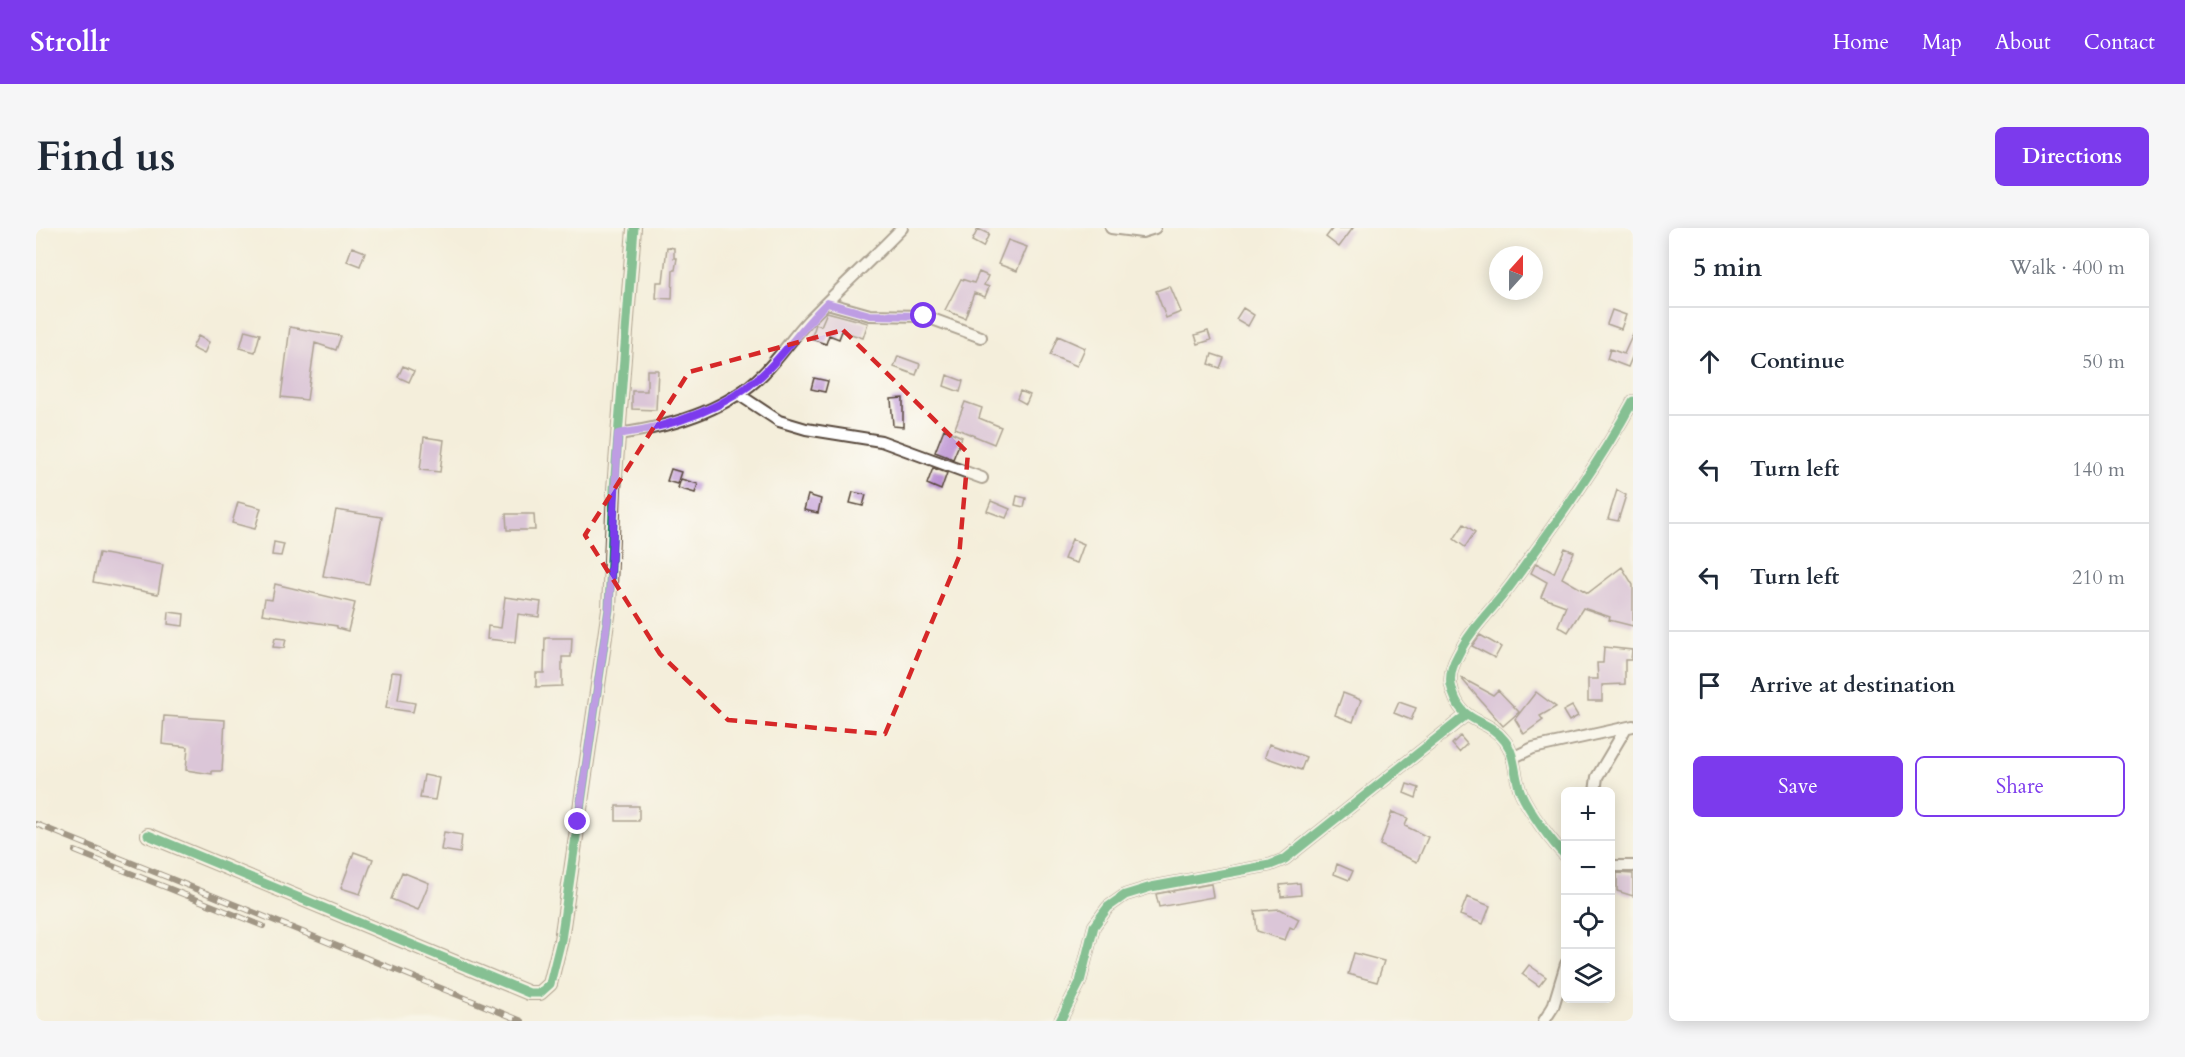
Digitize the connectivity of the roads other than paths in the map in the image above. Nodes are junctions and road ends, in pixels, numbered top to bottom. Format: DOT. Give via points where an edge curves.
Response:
graph roads {
  1 [pos="634,228"];
  2 [pos="902,228"];
  3 [pos="1111,228"];
  4 [pos="1155,228"];
  5 [pos="827,303"];
  6 [pos="981,337"];
  7 [pos="738,394"];
  8 [pos="1633,401"];
  9 [pos="618,434"];
  10 [pos="982,478"];
  11 [pos="1465,716"];
  12 [pos="1629,727"];
  13 [pos="1512,759"];
  14 [pos="1596,787"];
  15 [pos="148,836"];
  16 [pos="1561,849"];
  17 [pos="1615,866"];
  18 [pos="1633,866"];
  19 [pos="1561,981"];
  20 [pos="1060,1021"];
  21 [pos="1544,1021"];
  1 -- 9 [label="street"];
  2 -- 5 [label="street"];
  3 -- 4 [label="street" via="1142,232"];
  5 -- 6 [label="street" via="870,315 924,316"];
  5 -- 7 [label="street" via="763,374"];
  7 -- 9 [label="street" via="707,410 651,429"];
  7 -- 10 [label="street" via="779,421 881,441"];
  8 -- 11 [label="street" via="1552,529 1458,655 1450,676"];
  9 -- 15 [label="street" via="609,609 594,717 555,970 550,984 540,993 529,993"];
  11 -- 13 [label="street" via="1505,741"];
  11 -- 20 [label="street" via="1286,858 1270,865 1151,887 1125,895 1108,907 1094,926 1080,982"];
  12 -- 13 [label="street" via="1533,748"];
  12 -- 14 [label="street" via="1597,777"];
  13 -- 16 [label="street" via="1522,793"];
  17 -- 18 [label="street"];
  19 -- 21 [label="street"];
}
